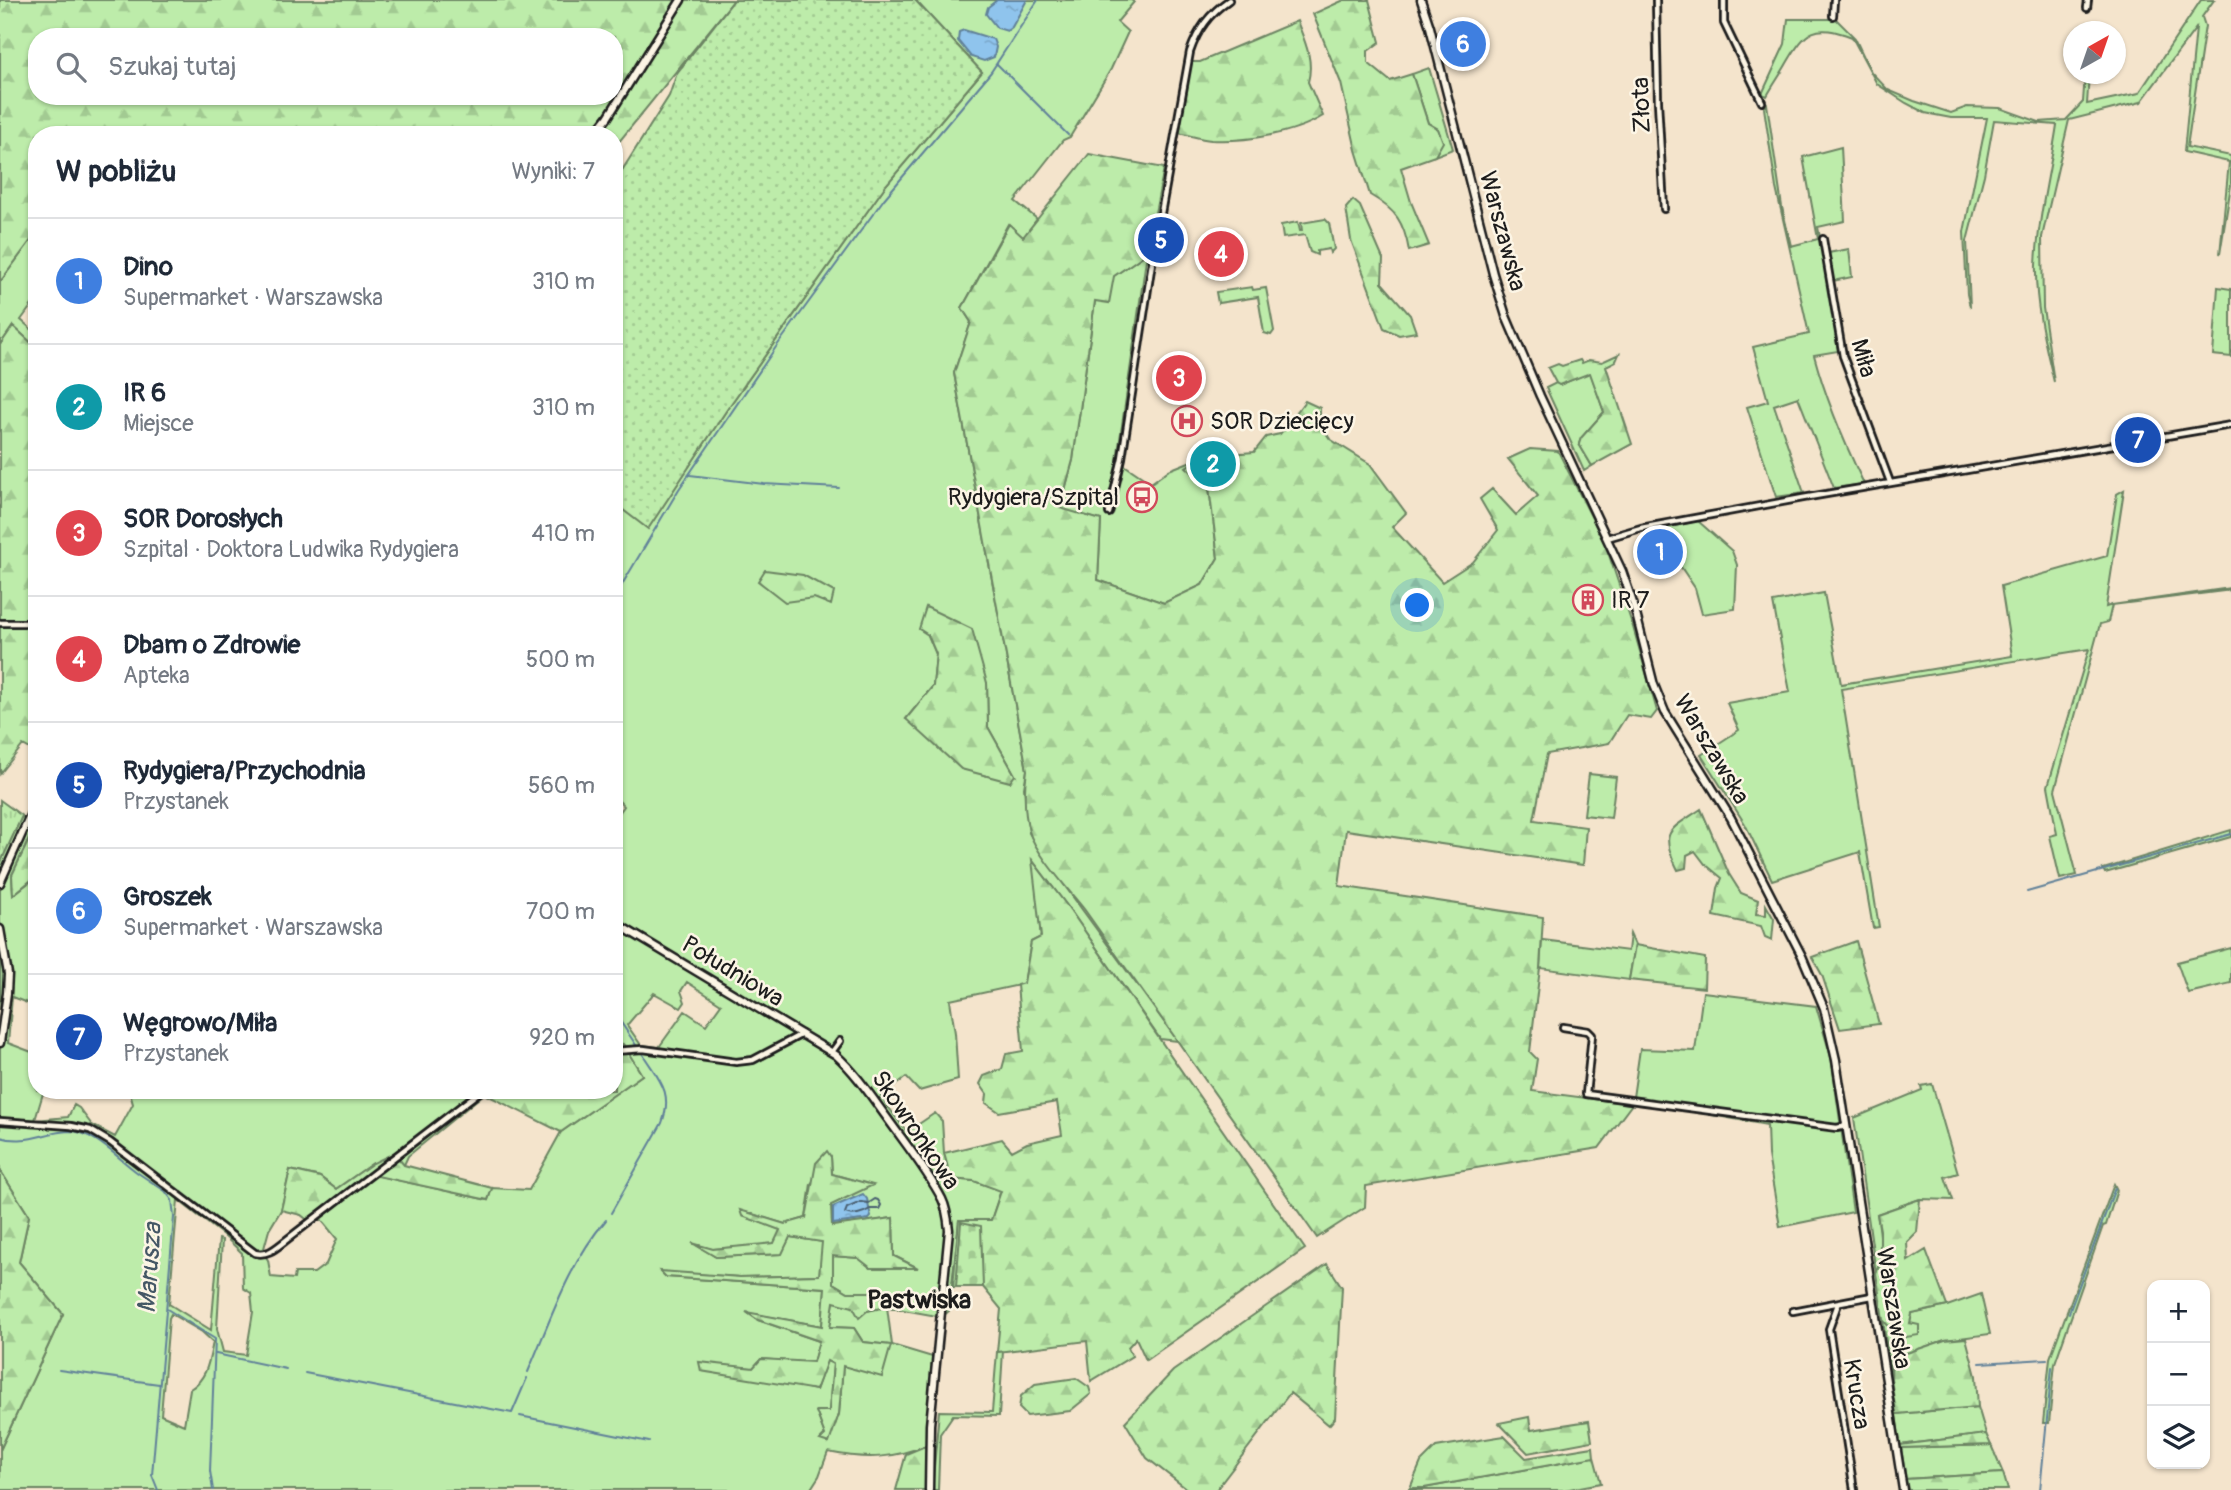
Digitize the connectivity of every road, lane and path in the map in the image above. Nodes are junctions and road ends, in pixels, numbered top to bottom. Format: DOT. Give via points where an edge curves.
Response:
graph roads {
  1 [pos="681,0"];
  2 [pos="1229,0"];
  3 [pos="1421,0"];
  4 [pos="1656,0"];
  5 [pos="1724,0"];
  6 [pos="1835,0"];
  7 [pos="2088,0"];
  8 [pos="2087,8"];
  9 [pos="1833,16"];
  10 [pos="623,93"];
  11 [pos="1762,102"];
  12 [pos="615,105"];
  13 [pos="601,126"];
  14 [pos="1664,209"];
  15 [pos="1823,239"];
  16 [pos="2231,425"];
  17 [pos="1889,482"];
  18 [pos="1109,513"];
  19 [pos="1607,538"];
  20 [pos="0,623"];
  21 [pos="28,623"];
  22 [pos="28,820"];
  23 [pos="0,883"];
  24 [pos="623,927"];
  25 [pos="0,929"];
  26 [pos="1563,1027"];
  27 [pos="802,1034"];
  28 [pos="840,1041"];
  29 [pos="0,1043"];
  30 [pos="623,1050"];
  31 [pos="832,1052"];
  32 [pos="470,1099"];
  33 [pos="0,1121"];
  34 [pos="1846,1126"];
  35 [pos="1872,1296"];
  36 [pos="1838,1304"];
  37 [pos="1793,1311"];
  38 [pos="929,1490"];
  39 [pos="1854,1490"];
  40 [pos="1903,1490"];
  1 -- 10 [label="main road"];
  2 -- 18 [label="street" via="1205,21 1190,52"];
  3 -- 19 [label="main road, Warszawska" via="1506,316"];
  4 -- 14 [label="street, Złota"];
  5 -- 11 [label="street" via="1724,23"];
  6 -- 9 [label="street"];
  7 -- 8 [label="street"];
  12 -- 13 [label="main road"];
  15 -- 17 [label="street, Miła" via="1843,356"];
  16 -- 17 [label="street"];
  17 -- 19 [label="street"];
  19 -- 34 [label="main road, Warszawska" via="1629,589 1665,712 1743,840 1815,985 1830,1031"];
  20 -- 21 [label="street"];
  22 -- 23 [label="main road"];
  24 -- 27 [label="main road, Południowa"];
  25 -- 29 [label="main road" via="8,974"];
  26 -- 34 [label="street" via="1592,1035 1586,1094"];
  27 -- 30 [label="street" via="753,1060 736,1062"];
  27 -- 31 [label="main road, Południowa"];
  28 -- 31 [label="street"];
  31 -- 38 [label="main road, Skowronkowa" via="853,1072 914,1155 942,1199 948,1220 928,1443"];
  32 -- 33 [label="street" via="295,1234 260,1254 90,1130"];
  34 -- 35 [label="main road, Warszawska"];
  35 -- 36 [label="street"];
  35 -- 40 [label="main road, Warszawska"];
  36 -- 37 [label="street"];
  36 -- 39 [label="street, Krucza" via="1829,1329"];
}
